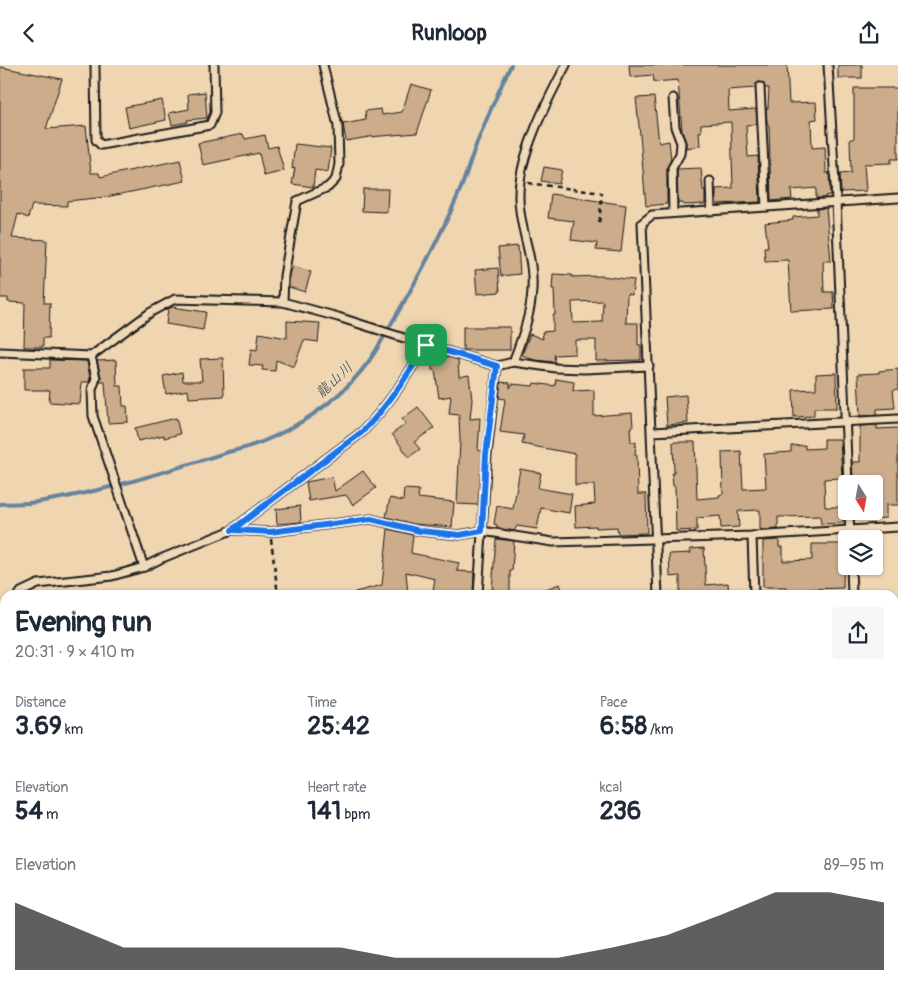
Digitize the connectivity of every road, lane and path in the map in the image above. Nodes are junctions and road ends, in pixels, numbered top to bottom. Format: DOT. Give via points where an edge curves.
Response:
graph roads {
  1 [pos="95,65"];
  2 [pos="214,65"];
  3 [pos="323,65"];
  4 [pos="566,65"];
  5 [pos="828,65"];
  6 [pos="760,87"];
  7 [pos="673,98"];
  8 [pos="710,181"];
  9 [pos="520,182"];
  10 [pos="898,198"];
  11 [pos="836,201"];
  12 [pos="766,207"];
  13 [pos="711,210"];
  14 [pos="673,213"];
  15 [pos="599,224"];
  16 [pos="282,302"];
  17 [pos="426,345"];
  18 [pos="0,352"];
  19 [pos="91,355"];
  20 [pos="513,363"];
  21 [pos="497,366"];
  22 [pos="649,366"];
  23 [pos="898,419"];
  24 [pos="845,422"];
  25 [pos="652,432"];
  26 [pos="848,475"];
  27 [pos="849,520"];
  28 [pos="898,527"];
  29 [pos="232,530"];
  30 [pos="850,530"];
  31 [pos="482,531"];
  32 [pos="838,531"];
  33 [pos="270,532"];
  34 [pos="752,536"];
  35 [pos="656,539"];
  36 [pos="144,567"];
  37 [pos="851,575"];
  38 [pos="23,590"];
  39 [pos="277,590"];
  40 [pos="478,590"];
  41 [pos="658,590"];
  42 [pos="754,590"];
  43 [pos="852,590"];
  1 -- 2 [label="lane" via="96,140 100,145 210,125 215,113"];
  3 -- 16 [label="lane" via="338,126 339,164 336,179 328,187 297,201"];
  4 -- 9 [label="lane" via="544,107"];
  5 -- 11 [label="lane"];
  6 -- 12 [label="lane"];
  7 -- 14 [label="lane" via="675,127 681,143 680,154 672,168"];
  8 -- 13 [label="lane"];
  9 -- 15 [label="path" via="602,193"];
  9 -- 20 [label="lane" via="523,233 531,265 532,302 526,330"];
  10 -- 11 [label="lane"];
  11 -- 12 [label="lane"];
  11 -- 24 [label="lane"];
  12 -- 13 [label="lane"];
  13 -- 14 [label="lane"];
  14 -- 22 [label="lane" via="652,215 642,223"];
  16 -- 17 [label="lane"];
  16 -- 19 [label="lane" via="175,299"];
  17 -- 21 [label="lane"];
  17 -- 29 [label="lane" via="407,377 362,432"];
  18 -- 19 [label="lane"];
  19 -- 36 [label="lane" via="96,378 92,390 93,416"];
  20 -- 21 [label="lane"];
  20 -- 22 [label="lane" via="576,369"];
  21 -- 31 [label="lane" via="486,455"];
  22 -- 25 [label="lane"];
  23 -- 24 [label="lane"];
  24 -- 25 [label="lane"];
  24 -- 26 [label="lane"];
  25 -- 35 [label="lane"];
  27 -- 30 [label="lane"];
  28 -- 30 [label="lane"];
  29 -- 33 [label="lane"];
  29 -- 36 [label="lane"];
  31 -- 33 [label="lane" via="460,535 420,531 371,519"];
  31 -- 35 [label="lane" via="553,542"];
  31 -- 40 [label="lane"];
  32 -- 34 [label="lane"];
  33 -- 39 [label="path"];
  34 -- 35 [label="lane"];
  34 -- 42 [label="lane"];
  35 -- 41 [label="lane"];
  36 -- 38 [label="lane" via="112,576 38,584"];
  37 -- 43 [label="lane"];
}
